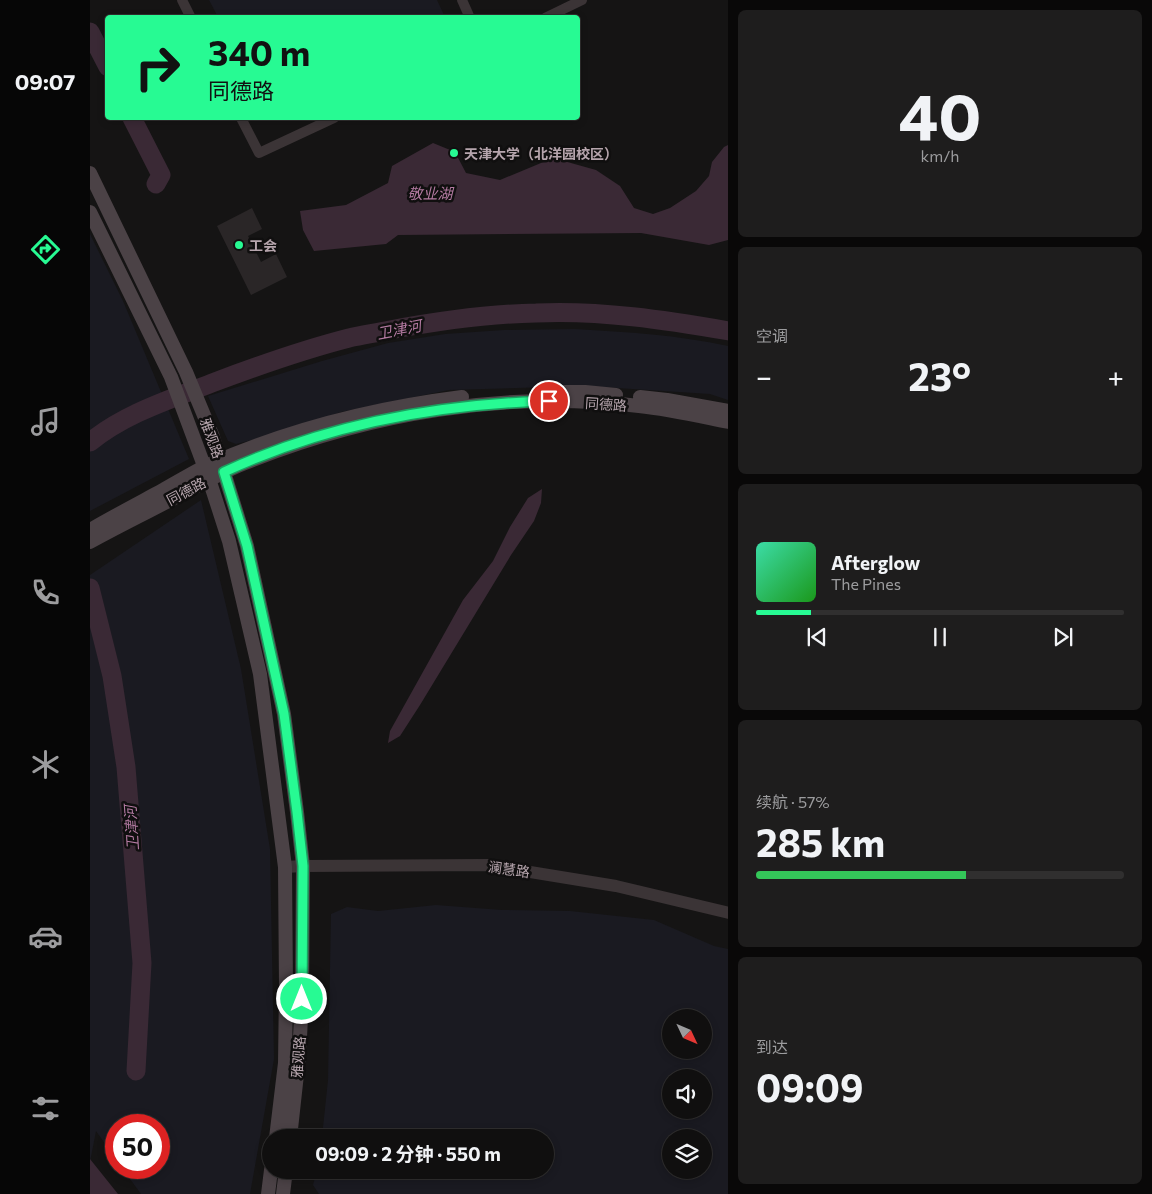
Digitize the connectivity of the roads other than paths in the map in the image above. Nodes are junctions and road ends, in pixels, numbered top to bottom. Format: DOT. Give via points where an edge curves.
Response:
graph roads {
  1 [pos="182,0"];
  2 [pos="462,0"];
  3 [pos="582,0"];
  4 [pos="190,15"];
  5 [pos="469,15"];
  6 [pos="551,15"];
  7 [pos="242,120"];
  8 [pos="330,120"];
  9 [pos="90,173"];
  10 [pos="90,212"];
  11 [pos="728,411"];
  12 [pos="728,422"];
  13 [pos="222,466"];
  14 [pos="207,473"];
  15 [pos="99,529"];
  16 [pos="90,542"];
  17 [pos="303,866"];
  18 [pos="285,868"];
  19 [pos="728,914"];
  20 [pos="277,1129"];
  21 [pos="291,1129"];
  22 [pos="270,1179"];
  23 [pos="285,1179"];
  24 [pos="268,1194"];
  25 [pos="283,1194"];
  1 -- 4 [label="street"];
  2 -- 5 [label="street"];
  3 -- 6 [label="street"];
  7 -- 8 [label="street" via="259,153"];
  9 -- 13 [label="main road, 雅观路" via="186,372"];
  10 -- 14 [label="main road, 雅观路" via="171,377"];
  11 -- 13 [label="main road, 同德路" via="667,400 585,392 463,397 421,402 316,426"];
  12 -- 13 [label="main road, 同德路" via="676,411 597,402 463,406 330,433 244,463"];
  13 -- 14 [label="main road, 同德路"];
  13 -- 17 [label="main road, 雅观路" via="247,546 284,714"];
  14 -- 15 [label="main road, 同德路"];
  14 -- 18 [label="main road, 雅观路" via="229,541 260,674"];
  15 -- 16 [label="main road, 同德路"];
  17 -- 18 [label="street, 澜慧路"];
  17 -- 19 [label="street, 澜慧路" via="487,866 616,886"];
  17 -- 21 [label="main road, 雅观路" via="300,1046"];
  18 -- 20 [label="main road, 雅观路" via="284,1063"];
  22 -- 24 [label="main road"];
  23 -- 25 [label="main road"];
}
